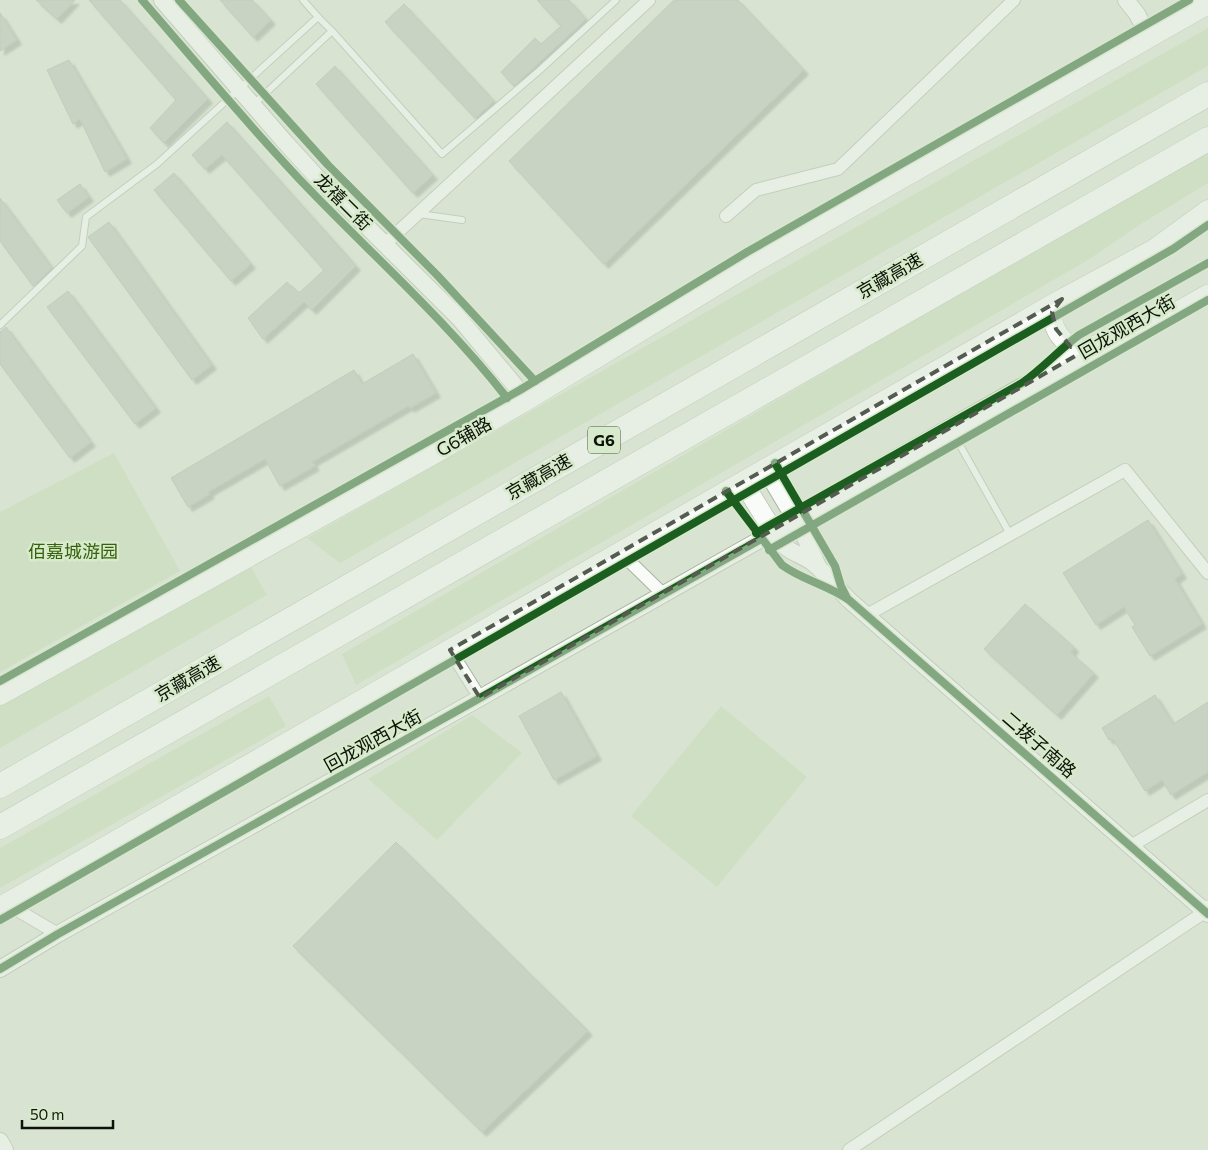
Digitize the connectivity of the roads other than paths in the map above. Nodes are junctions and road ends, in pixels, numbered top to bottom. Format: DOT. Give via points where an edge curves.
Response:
graph roads {
  1 [pos="162,0"];
  2 [pos="302,0"];
  3 [pos="616,0"];
  4 [pos="649,0"];
  5 [pos="1014,0"];
  6 [pos="1126,0"];
  7 [pos="1208,4"];
  8 [pos="318,17"];
  9 [pos="332,32"];
  10 [pos="1149,36"];
  11 [pos="238,89"];
  12 [pos="1208,94"];
  13 [pos="253,105"];
  14 [pos="1208,139"];
  15 [pos="1208,210"];
  16 [pos="418,214"];
  17 [pos="726,216"];
  18 [pos="462,220"];
  19 [pos="385,244"];
  20 [pos="1208,281"];
  21 [pos="1208,294"];
  22 [pos="1062,299"];
  23 [pos="0,325"];
  24 [pos="1091,347"];
  25 [pos="527,400"];
  26 [pos="956,438"];
  27 [pos="765,469"];
  28 [pos="743,482"];
  29 [pos="797,522"];
  30 [pos="1010,534"];
  31 [pos="770,535"];
  32 [pos="620,552"];
  33 [pos="821,570"];
  34 [pos="1208,573"];
  35 [pos="663,594"];
  36 [pos="867,615"];
  37 [pos="450,650"];
  38 [pos="0,695"];
  39 [pos="480,698"];
  40 [pos="0,786"];
  41 [pos="1208,800"];
  42 [pos="0,827"];
  43 [pos="1131,846"];
  44 [pos="3,906"];
  45 [pos="1207,912"];
  46 [pos="58,934"];
  47 [pos="0,969"];
  48 [pos="0,1141"];
  49 [pos="5,1150"];
  50 [pos="849,1150"];
  1 -- 11 [label="street, 龙禧二街"];
  2 -- 8 [label="lane"];
  3 -- 9 [label="lane" via="442,154"];
  4 -- 16 [label="street"];
  5 -- 17 [label="street" via="838,169 756,190"];
  6 -- 10 [label="street"];
  7 -- 10 [label="main road, G6辅路"];
  8 -- 9 [label="lane"];
  8 -- 11 [label="lane"];
  9 -- 13 [label="lane"];
  10 -- 25 [label="main road, G6辅路" via="753,263"];
  11 -- 13 [label="street, 龙禧二街"];
  11 -- 23 [label="lane" via="157,164 86,217 82,246"];
  12 -- 40 [label="highway, 京藏高速 / G6"];
  13 -- 19 [label="street, 龙禧二街" via="315,175"];
  14 -- 42 [label="highway, 京藏高速 / G6"];
  15 -- 22 [label="main road" via="1153,250"];
  16 -- 18 [label="lane"];
  16 -- 19 [label="street"];
  19 -- 25 [label="street, 龙禧二街" via="459,318"];
  20 -- 24 [label="main road, 回龙观西大街"];
  21 -- 26 [label="main road, 回龙观西大街"];
  22 -- 24 [label="main road" via="1052,312 1056,329 1071,347"];
  22 -- 27 [label="main road"];
  24 -- 29 [label="street, 回龙观西大街"];
  25 -- 38 [label="main road, G6辅路"];
  26 -- 29 [label="main road, 回龙观西大街"];
  26 -- 30 [label="lane"];
  27 -- 28 [label="main road"];
  27 -- 29 [label="street, 二拨子南路"];
  28 -- 31 [label="main road, 二拨子南路"];
  28 -- 32 [label="main road"];
  29 -- 31 [label="main road, 回龙观西大街"];
  29 -- 33 [label="street, 二拨子南路"];
  30 -- 34 [label="street" via="1125,470"];
  30 -- 36 [label="street"];
  31 -- 33 [label="street, 二拨子南路"];
  31 -- 35 [label="street, 回龙观西大街"];
  32 -- 35 [label="street"];
  32 -- 37 [label="main road"];
  33 -- 36 [label="street, 二拨子南路"];
  35 -- 39 [label="street, 回龙观西大街"];
  36 -- 43 [label="street, 二拨子南路"];
  37 -- 39 [label="street"];
  37 -- 44 [label="main road"];
  39 -- 46 [label="street, 回龙观西大街"];
  41 -- 43 [label="street"];
  43 -- 45 [label="street, 二拨子南路"];
  44 -- 46 [label="street"];
  45 -- 50 [label="street"];
  46 -- 47 [label="street, 回龙观西大街"];
  48 -- 49 [label="street"];
}
